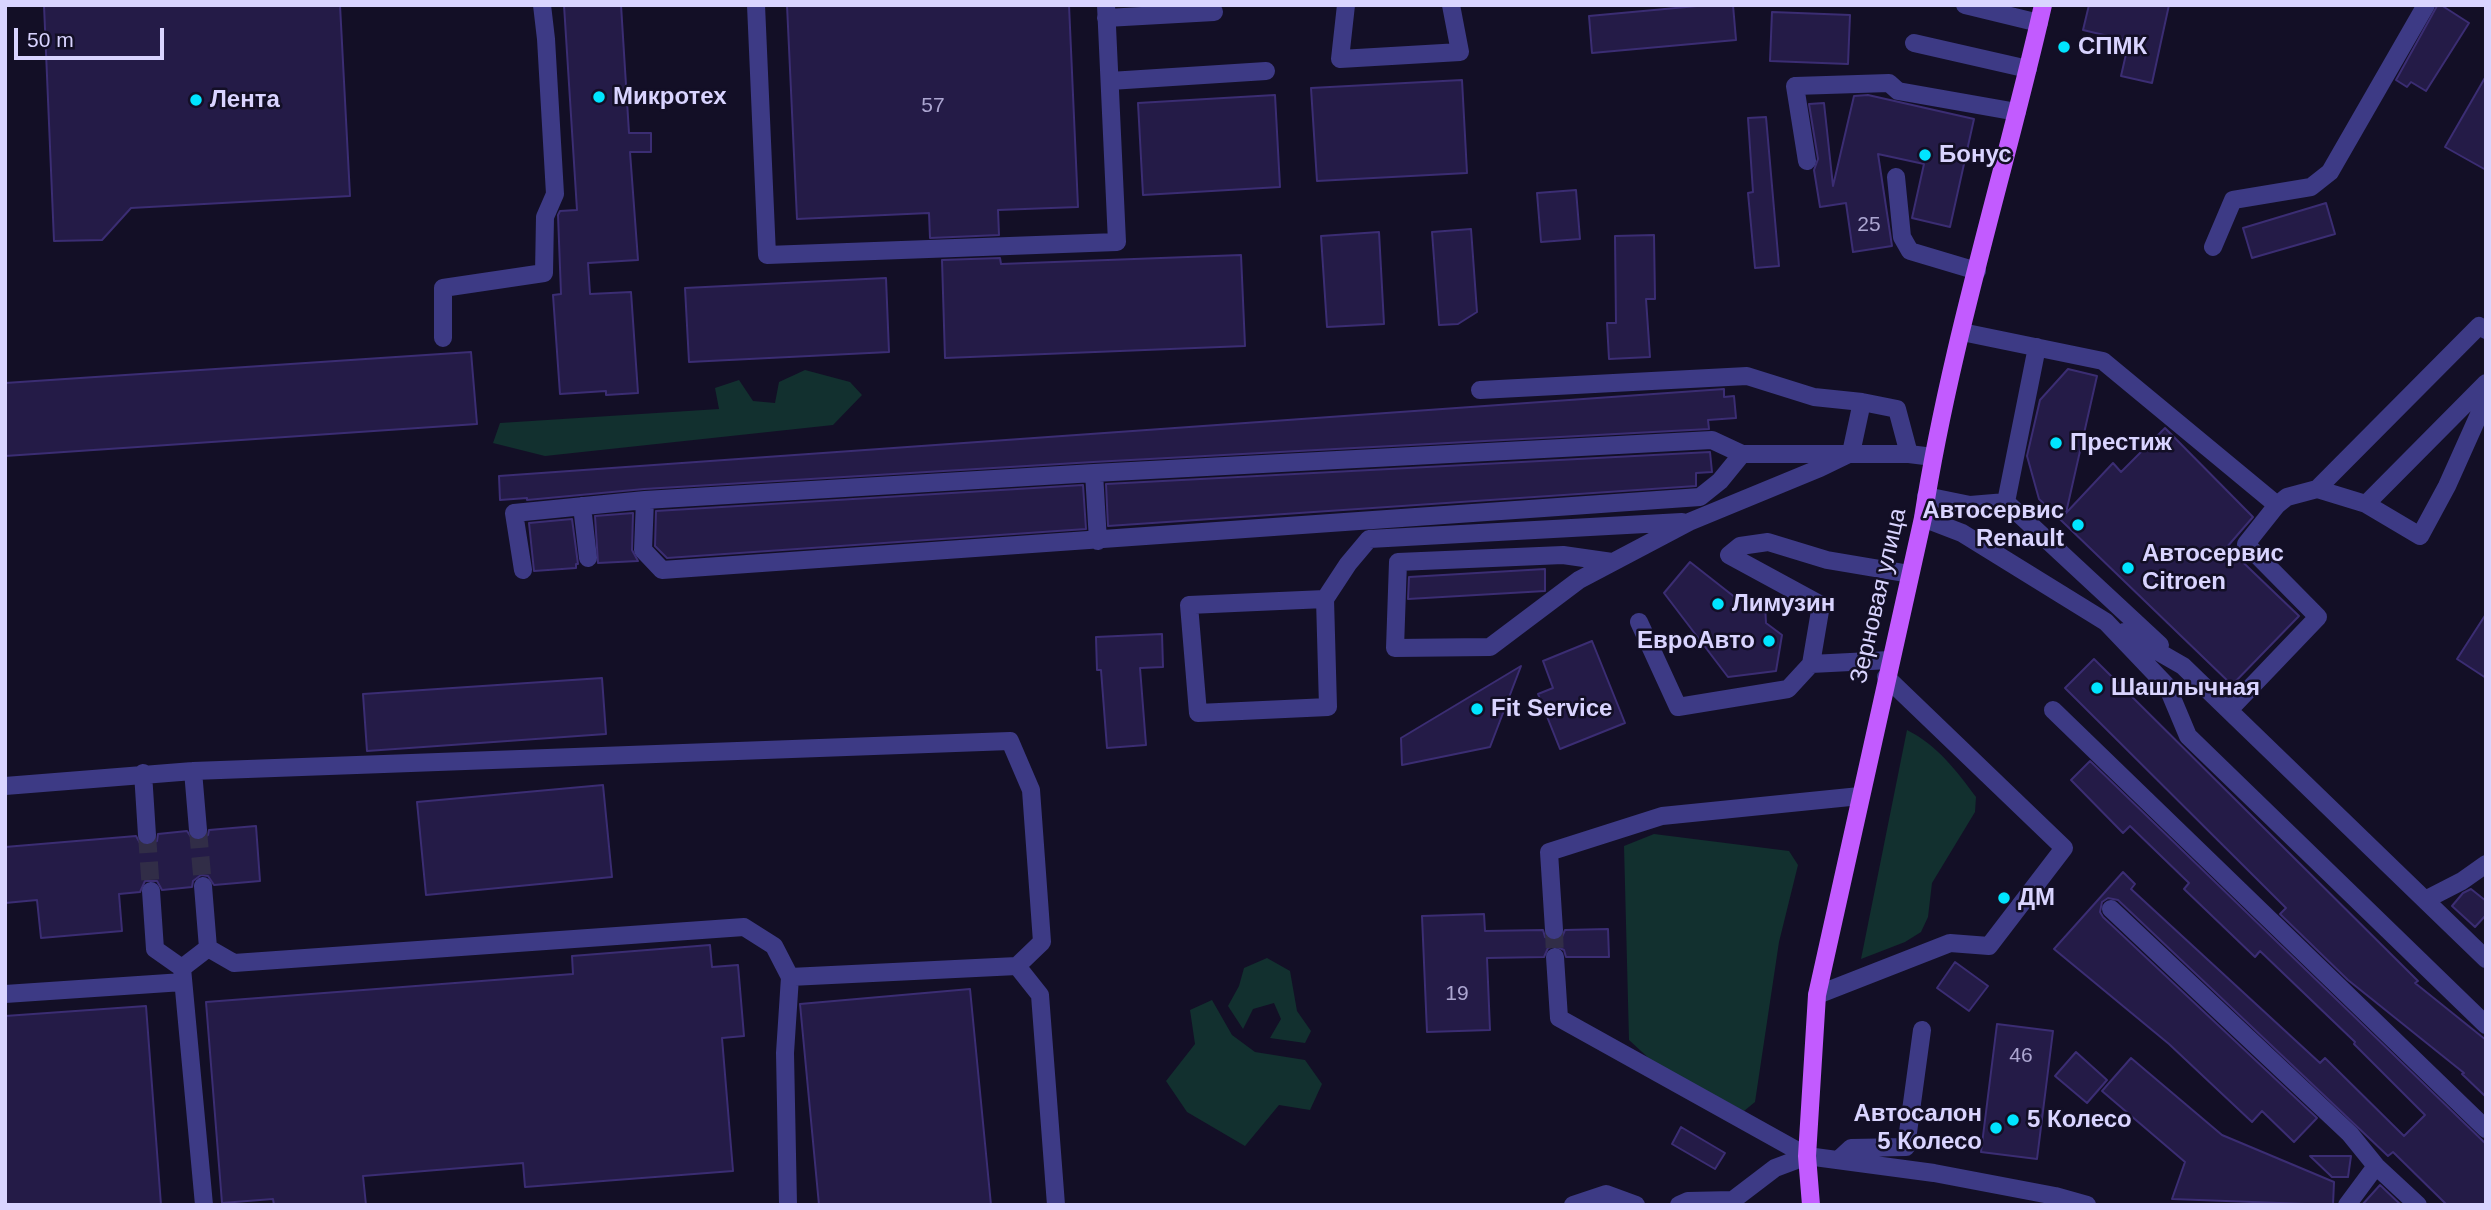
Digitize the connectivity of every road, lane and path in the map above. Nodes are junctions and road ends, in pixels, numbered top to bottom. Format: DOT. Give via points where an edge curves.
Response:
graph roads {
  1 [pos="542,5"];
  2 [pos="756,5"];
  3 [pos="1346,5"];
  4 [pos="1451,5"];
  5 [pos="1965,5"];
  6 [pos="2043,5"];
  7 [pos="2426,5"];
  8 [pos="1106,12"];
  9 [pos="1214,12"];
  10 [pos="2039,23"];
  11 [pos="1914,43"];
  12 [pos="2028,69"];
  13 [pos="1266,71"];
  14 [pos="1110,80"];
  15 [pos="2017,112"];
  16 [pos="1807,161"];
  17 [pos="1896,177"];
  18 [pos="2213,247"];
  19 [pos="1977,271"];
  20 [pos="2486,330"];
  21 [pos="1962,332"];
  22 [pos="443,338"];
  23 [pos="2037,347"];
  24 [pos="2486,383"];
  25 [pos="1480,390"];
  26 [pos="2486,399"];
  27 [pos="1862,402"];
  28 [pos="1851,453"];
  29 [pos="1742,454"];
  30 [pos="1909,454"];
  31 [pos="1933,457"];
  32 [pos="1094,473"];
  33 [pos="2317,488"];
  34 [pos="1926,496"];
  35 [pos="645,500"];
  36 [pos="2006,502"];
  37 [pos="2366,504"];
  38 [pos="2277,505"];
  39 [pos="582,506"];
  40 [pos="1923,518"];
  41 [pos="1689,522"];
  42 [pos="1098,541"];
  43 [pos="588,558"];
  44 [pos="1612,562"];
  45 [pos="523,570"];
  46 [pos="1910,574"];
  47 [pos="1325,599"];
  48 [pos="1639,622"];
  49 [pos="2106,622"];
  50 [pos="1811,664"];
  51 [pos="2183,666"];
  52 [pos="1888,669"];
  53 [pos="2230,709"];
  54 [pos="2053,710"];
  55 [pos="193,771"];
  56 [pos="143,773"];
  57 [pos="5,786"];
  58 [pos="1860,796"];
  59 [pos="198,831"];
  60 [pos="147,835"];
  61 [pos="2486,864"];
  62 [pos="203,886"];
  63 [pos="151,891"];
  64 [pos="2425,900"];
  65 [pos="2111,909"];
  66 [pos="1554,930"];
  67 [pos="208,948"];
  68 [pos="1555,957"];
  69 [pos="2486,959"];
  70 [pos="1017,966"];
  71 [pos="183,975"];
  72 [pos="790,977"];
  73 [pos="5,994"];
  74 [pos="1817,995"];
  75 [pos="2486,1025"];
  76 [pos="1922,1030"];
  77 [pos="2486,1129"];
  78 [pos="1807,1156"];
  79 [pos="1838,1160"];
  80 [pos="2376,1166"];
  81 [pos="204,1205"];
  82 [pos="788,1205"];
  83 [pos="1056,1205"];
  84 [pos="1573,1205"];
  85 [pos="1636,1205"];
  86 [pos="1679,1205"];
  87 [pos="1811,1205"];
  88 [pos="2087,1205"];
  89 [pos="2347,1205"];
  90 [pos="2418,1205"];
  1 -- 22 [label="lane" via="555,194 545,217 544,273 443,288"];
  2 -- 14 [label="lane" via="767,255 1117,242"];
  3 -- 4 [label="lane" via="1340,59 1460,52"];
  5 -- 10 [label="lane"];
  6 -- 10 [label="main road, Зерновая улица"];
  7 -- 18 [label="lane" via="2330,172 2311,187 2233,200"];
  8 -- 9 [label="lane"];
  8 -- 14 [label="lane"];
  10 -- 12 [label="main road, Зерновая улица"];
  11 -- 12 [label="lane"];
  12 -- 15 [label="main road, Зерновая улица"];
  13 -- 14 [label="lane"];
  15 -- 16 [label="lane" via="1898,91 1889,83 1795,86"];
  15 -- 19 [label="main road, Зерновая улица"];
  17 -- 19 [label="lane" via="1902,237 1910,251"];
  19 -- 21 [label="main road, Зерновая улица"];
  20 -- 33 [label="lane" via="2479,326"];
  21 -- 23 [label="lane"];
  21 -- 31 [label="main road, Зерновая улица"];
  23 -- 36 [label="lane"];
  23 -- 38 [label="lane" via="2103,361"];
  24 -- 37 [label="lane"];
  25 -- 27 [label="lane" via="1747,376 1814,397"];
  26 -- 37 [label="lane" via="2420,536"];
  27 -- 28 [label="lane"];
  27 -- 30 [label="lane" via="1897,410"];
  28 -- 29 [label="lane"];
  28 -- 30 [label="lane"];
  28 -- 41 [label="lane"];
  29 -- 32 [label="lane" via="1712,440"];
  29 -- 42 [label="lane" via="1700,497"];
  30 -- 31 [label="lane"];
  31 -- 34 [label="main road, Зерновая улица"];
  32 -- 35 [label="lane"];
  32 -- 42 [label="lane"];
  33 -- 37 [label="lane"];
  33 -- 38 [label="lane"];
  34 -- 36 [label="lane" via="1970,506"];
  34 -- 40 [label="main road, Зерновая улица"];
  35 -- 39 [label="lane"];
  35 -- 42 [label="lane" via="643,550 662,570"];
  36 -- 51 [label="lane"];
  38 -- 53 [label="lane" via="2246,544 2318,617"];
  39 -- 43 [label="lane"];
  39 -- 45 [label="lane" via="514,513"];
  40 -- 46 [label="main road, Зерновая улица"];
  40 -- 49 [label="lane" via="1962,533"];
  41 -- 44 [label="lane"];
  41 -- 47 [label="lane" via="1369,539"];
  44 -- 44 [label="lane" via="1563,555 1398,562 1395,648 1490,647 1578,580"];
  46 -- 50 [label="lane" via="1827,560 1768,542 1740,546 1729,555 1821,605"];
  46 -- 52 [label="main road, Зерновая улица"];
  47 -- 47 [label="lane" via="1189,605 1198,713 1328,707"];
  48 -- 50 [label="lane" via="1678,707 1788,689"];
  49 -- 51 [label="lane"];
  49 -- 75 [label="lane" via="2167,686 2188,736"];
  50 -- 52 [label="lane"];
  51 -- 53 [label="lane"];
  52 -- 58 [label="main road, Зерновая улица"];
  52 -- 74 [label="lane" via="2064,848 1989,946 1950,943"];
  53 -- 64 [label="lane"];
  54 -- 77 [label="lane"];
  55 -- 56 [label="lane"];
  55 -- 59 [label="lane"];
  55 -- 70 [label="lane" via="1010,741 1031,790 1042,942"];
  56 -- 57 [label="lane"];
  56 -- 60 [label="lane"];
  58 -- 66 [label="lane" via="1662,816 1549,852"];
  58 -- 74 [label="main road, Зерновая улица"];
  61 -- 64 [label="lane"];
  62 -- 67 [label="lane"];
  63 -- 71 [label="lane" via="155,949"];
  64 -- 69 [label="lane"];
  65 -- 80 [label="lane" via="2350,1134"];
  67 -- 71 [label="lane"];
  67 -- 72 [label="lane" via="233,963 744,927 774,946"];
  68 -- 78 [label="lane" via="1559,1018"];
  70 -- 72 [label="lane"];
  70 -- 83 [label="lane" via="1041,995"];
  71 -- 73 [label="lane"];
  71 -- 81 [label="lane"];
  72 -- 82 [label="lane" via="785,1053"];
  74 -- 78 [label="main road, Зерновая улица"];
  76 -- 79 [label="lane" via="1906,1147 1851,1148"];
  78 -- 79 [label="lane"];
  78 -- 86 [label="lane" via="1775,1168 1733,1200"];
  78 -- 87 [label="main road, Зерновая улица"];
  79 -- 88 [label="lane" via="1934,1173"];
  80 -- 89 [label="lane"];
  80 -- 90 [label="lane"];
  84 -- 85 [label="lane" via="1606,1194"];
}
